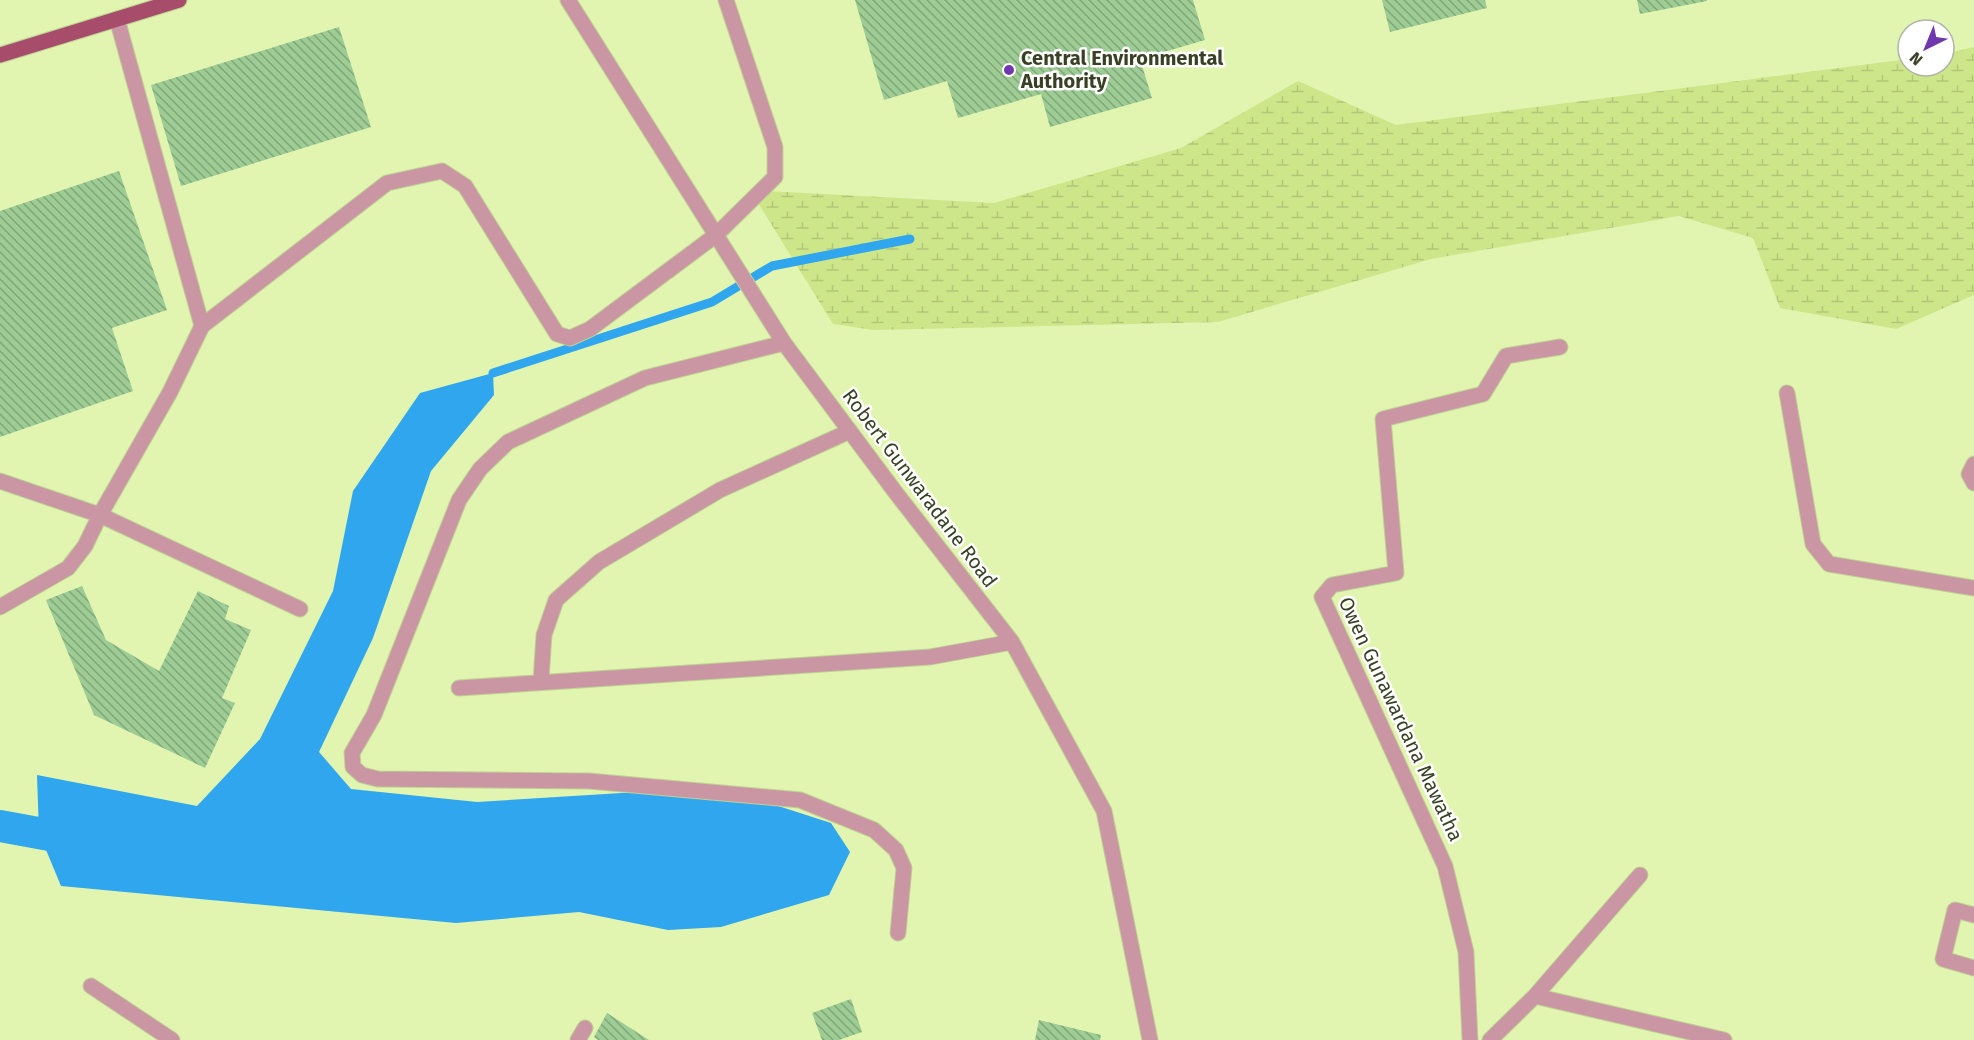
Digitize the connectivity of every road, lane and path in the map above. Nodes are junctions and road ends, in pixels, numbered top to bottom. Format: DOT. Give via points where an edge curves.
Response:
graph roads {
  1 [pos="179,0"];
  2 [pos="568,0"];
  3 [pos="726,0"];
  4 [pos="117,19"];
  5 [pos="0,55"];
  6 [pos="716,235"];
  7 [pos="202,326"];
  8 [pos="784,343"];
  9 [pos="1560,346"];
  10 [pos="1787,393"];
  11 [pos="850,431"];
  12 [pos="1974,464"];
  13 [pos="0,481"];
  14 [pos="1974,483"];
  15 [pos="100,515"];
  16 [pos="1974,588"];
  17 [pos="0,608"];
  18 [pos="300,609"];
  19 [pos="1012,642"];
  20 [pos="541,680"];
  21 [pos="459,688"];
  22 [pos="1640,876"];
  23 [pos="1974,915"];
  24 [pos="898,933"];
  25 [pos="1974,968"];
  26 [pos="91,986"];
  27 [pos="1535,996"];
  28 [pos="172,1040"];
  29 [pos="1150,1040"];
  30 [pos="1470,1040"];
  31 [pos="1490,1040"];
  32 [pos="1724,1040"];
  1 -- 4 [label="main road"];
  2 -- 6 [label="street, Robert Gunwaradane Road"];
  3 -- 6 [label="street" via="775,147 777,165 775,177"];
  4 -- 5 [label="main road"];
  4 -- 7 [label="street"];
  6 -- 7 [label="street" via="590,329 570,338 557,334 465,186 442,171 387,183"];
  6 -- 8 [label="street, Robert Gunwaradane Road"];
  7 -- 15 [label="street" via="170,392"];
  8 -- 11 [label="street, Robert Gunwaradane Road"];
  8 -- 24 [label="street" via="645,378 508,442 480,469 459,500 374,715 352,753 353,767 378,779 589,781 800,800 874,830 896,850 904,868"];
  9 -- 30 [label="street, Owen Gunawardana Mawatha" via="1506,356 1483,394 1383,419 1396,573 1332,585 1322,597 1445,866 1466,952"];
  10 -- 16 [label="street" via="1813,544 1829,564"];
  11 -- 19 [label="street, Robert Gunwaradane Road"];
  11 -- 20 [label="street" via="720,490 599,562 556,600 544,635"];
  12 -- 14 [label="street" via="1969,474"];
  13 -- 15 [label="street"];
  15 -- 17 [label="street" via="85,546 68,568"];
  15 -- 18 [label="street"];
  19 -- 20 [label="street" via="930,657"];
  19 -- 29 [label="street, Robert Gunwaradane Road" via="1104,811"];
  20 -- 21 [label="street"];
  22 -- 27 [label="street"];
  23 -- 25 [label="street" via="1955,910 1943,959"];
  26 -- 28 [label="street"];
  27 -- 31 [label="street"];
  27 -- 32 [label="street"];
}
